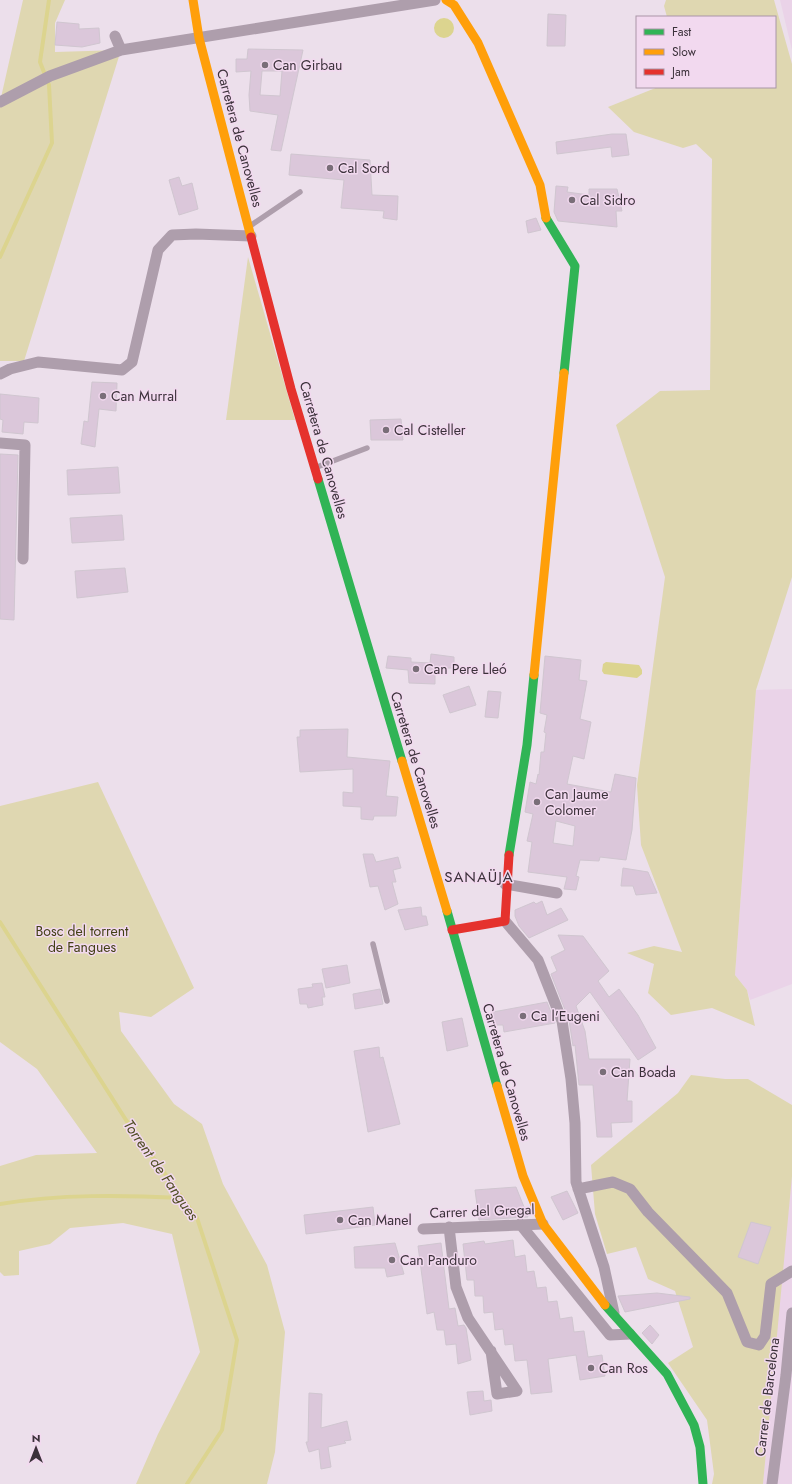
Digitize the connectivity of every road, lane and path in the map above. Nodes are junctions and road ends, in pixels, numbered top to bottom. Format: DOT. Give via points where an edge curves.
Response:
graph roads {
  1 [pos="193,0"];
  2 [pos="435,0"];
  3 [pos="446,0"];
  4 [pos="115,36"];
  5 [pos="199,38"];
  6 [pos="122,50"];
  7 [pos="0,102"];
  8 [pos="300,192"];
  9 [pos="250,231"];
  10 [pos="0,374"];
  11 [pos="0,443"];
  12 [pos="367,448"];
  13 [pos="314,468"];
  14 [pos="23,559"];
  15 [pos="505,884"];
  16 [pos="557,893"];
  17 [pos="505,921"];
  18 [pos="452,930"];
  19 [pos="373,944"];
  20 [pos="387,1001"];
  21 [pos="578,1189"];
  22 [pos="520,1224"];
  23 [pos="543,1224"];
  24 [pos="449,1227"];
  25 [pos="423,1229"];
  26 [pos="792,1271"];
  27 [pos="792,1313"];
  28 [pos="614,1317"];
  29 [pos="630,1334"];
  30 [pos="491,1351"];
  31 [pos="789,1375"];
  32 [pos="703,1484"];
  33 [pos="772,1484"];
  1 -- 5 [label="street, Carretera de Canovelles"];
  2 -- 5 [label="street"];
  3 -- 15 [label="street" via="454,5 478,43 540,185 546,220 575,266 527,745"];
  4 -- 6 [label="street"];
  5 -- 6 [label="street"];
  5 -- 9 [label="street, Carretera de Canovelles"];
  6 -- 7 [label="street" via="45,78"];
  8 -- 9 [label="lane"];
  9 -- 10 [label="street" via="172,235 158,250 132,362 122,370 38,362"];
  9 -- 13 [label="street, Carretera de Canovelles"];
  11 -- 14 [label="street" via="25,445"];
  12 -- 13 [label="lane"];
  13 -- 18 [label="street, Carretera de Canovelles"];
  15 -- 16 [label="street"];
  15 -- 17 [label="street"];
  17 -- 18 [label="street"];
  17 -- 21 [label="street" via="538,960 562,1021 571,1079"];
  18 -- 23 [label="street, Carretera de Canovelles" via="523,1176"];
  19 -- 20 [label="lane"];
  21 -- 26 [label="street" via="613,1182 630,1189 648,1212 727,1293 747,1342 759,1345 765,1336 771,1284"];
  21 -- 28 [label="street" via="604,1267"];
  22 -- 23 [label="street, Carrer del Gregal"];
  22 -- 24 [label="street, Carrer del Gregal"];
  22 -- 29 [label="street" via="610,1335"];
  23 -- 28 [label="street, Carretera de Canovelles"];
  24 -- 25 [label="street, Carrer del Gregal"];
  24 -- 30 [label="street" via="456,1287 468,1318"];
  27 -- 31 [label="street, Carrer de Barcelona"];
  28 -- 29 [label="street, Carretera de Canovelles"];
  29 -- 32 [label="street, Carretera de Canovelles" via="667,1374 694,1425 700,1447"];
  31 -- 33 [label="street, Carrer de Barcelona"];
}
